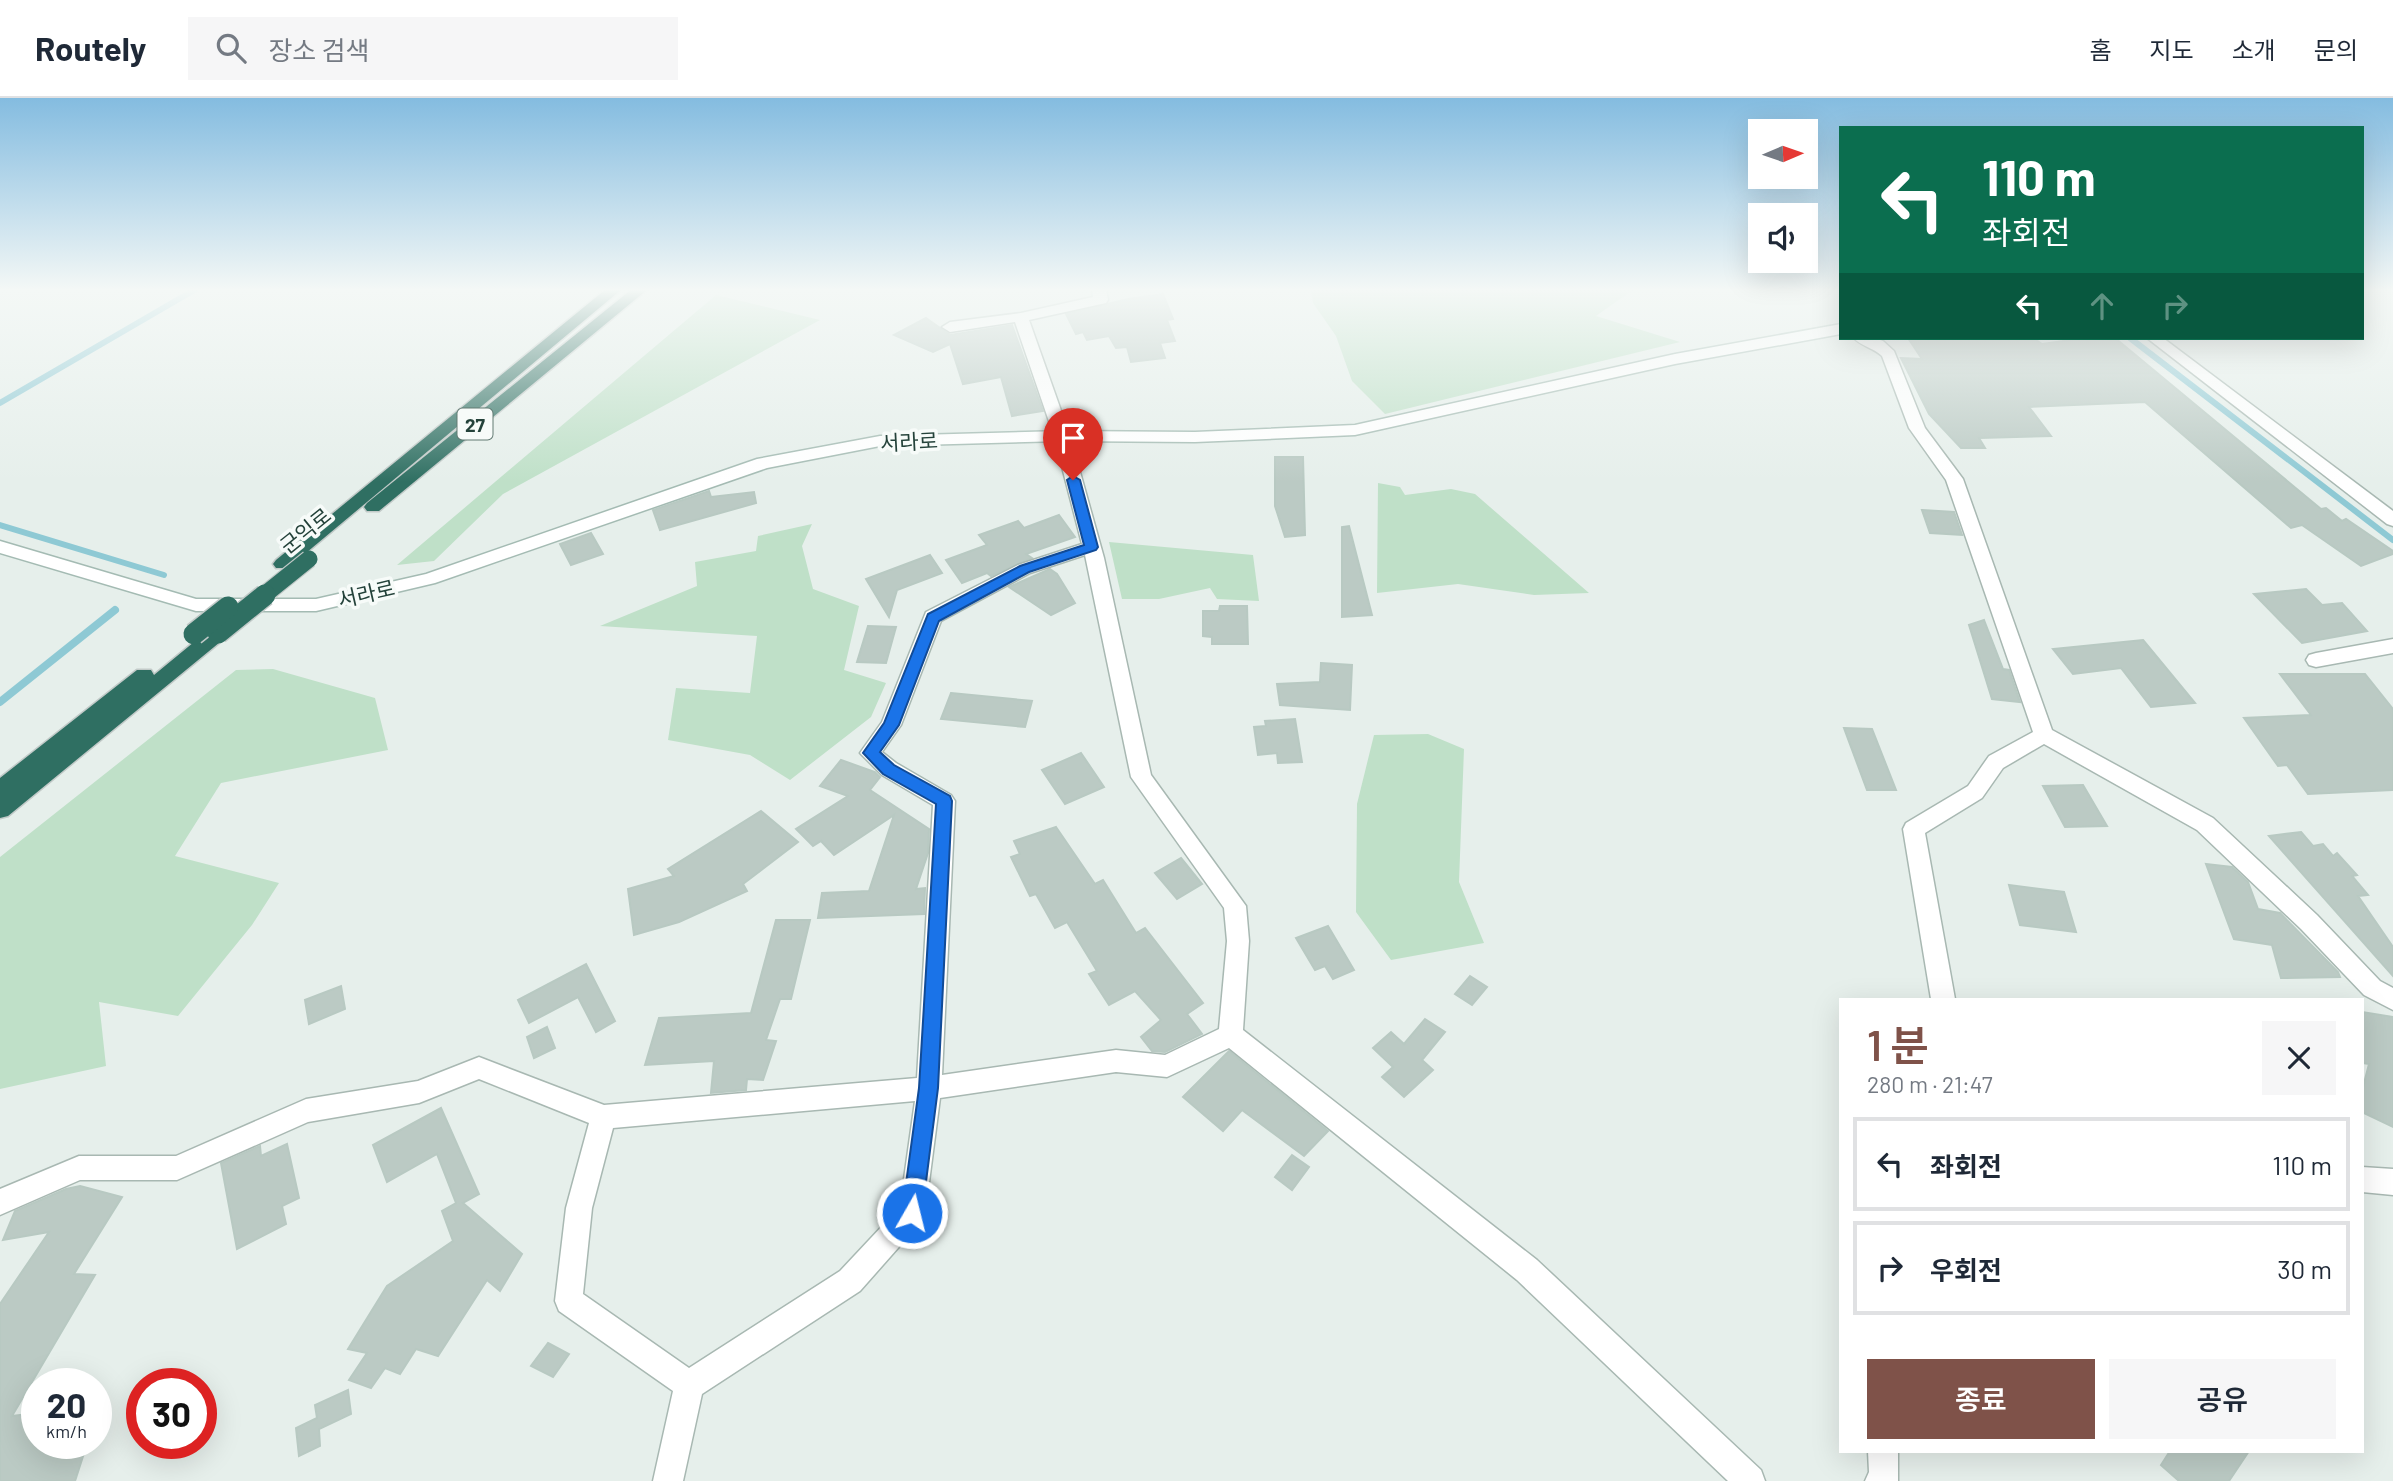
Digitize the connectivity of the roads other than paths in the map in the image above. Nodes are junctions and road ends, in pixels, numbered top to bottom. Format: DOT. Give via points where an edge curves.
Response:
graph roads {
  1 [pos="537,354"];
  2 [pos="562,354"];
  3 [pos="1034,354"];
  4 [pos="1706,354"];
  5 [pos="1888,354"];
  6 [pos="2174,354"];
  7 [pos="1062,436"];
  8 [pos="2393,520"];
  9 [pos="0,547"];
  10 [pos="1091,547"];
  11 [pos="2393,646"];
  12 [pos="2316,660"];
  13 [pos="2044,735"];
  14 [pos="0,790"];
  15 [pos="0,810"];
  16 [pos="1943,998"];
  17 [pos="2393,1000"];
  18 [pos="1231,1035"];
  19 [pos="929,1088"];
  20 [pos="604,1118"];
  21 [pos="2364,1179"];
  22 [pos="2393,1182"];
  23 [pos="0,1202"];
  24 [pos="689,1385"];
  25 [pos="1882,1453"];
  26 [pos="668,1481"];
  27 [pos="1750,1481"];
  28 [pos="1880,1481"];
  1 -- 14 [label="highway, 군익로, bridge"];
  2 -- 15 [label="highway, 군익로 / 27, bridge"];
  3 -- 7 [label="street"];
  4 -- 7 [label="street, 서라로" via="1354,430 1195,437"];
  5 -- 13 [label="street" via="1917,428 1954,479"];
  6 -- 8 [label="street"];
  7 -- 9 [label="street, 서라로" via="880,441 763,463 429,579 316,605 196,605"];
  7 -- 10 [label="street"];
  10 -- 18 [label="street" via="1141,777 1235,906 1238,941"];
  10 -- 19 [label="street" via="1024,569 933,618 891,725 870,753 944,801"];
  11 -- 12 [label="street"];
  13 -- 16 [label="street" via="1996,762 1975,792 1914,829"];
  13 -- 17 [label="street" via="2205,824 2372,988"];
  18 -- 19 [label="street" via="1167,1066 1116,1061"];
  18 -- 27 [label="street" via="1527,1270"];
  19 -- 20 [label="street"];
  19 -- 24 [label="street" via="912,1213 850,1281"];
  20 -- 23 [label="street" via="479,1068 419,1092 306,1111 177,1168 79,1168"];
  20 -- 24 [label="street" via="588,1163 572,1237 569,1301"];
  21 -- 22 [label="street"];
  24 -- 26 [label="street"];
  25 -- 28 [label="street" via="1884,1478"];
}
